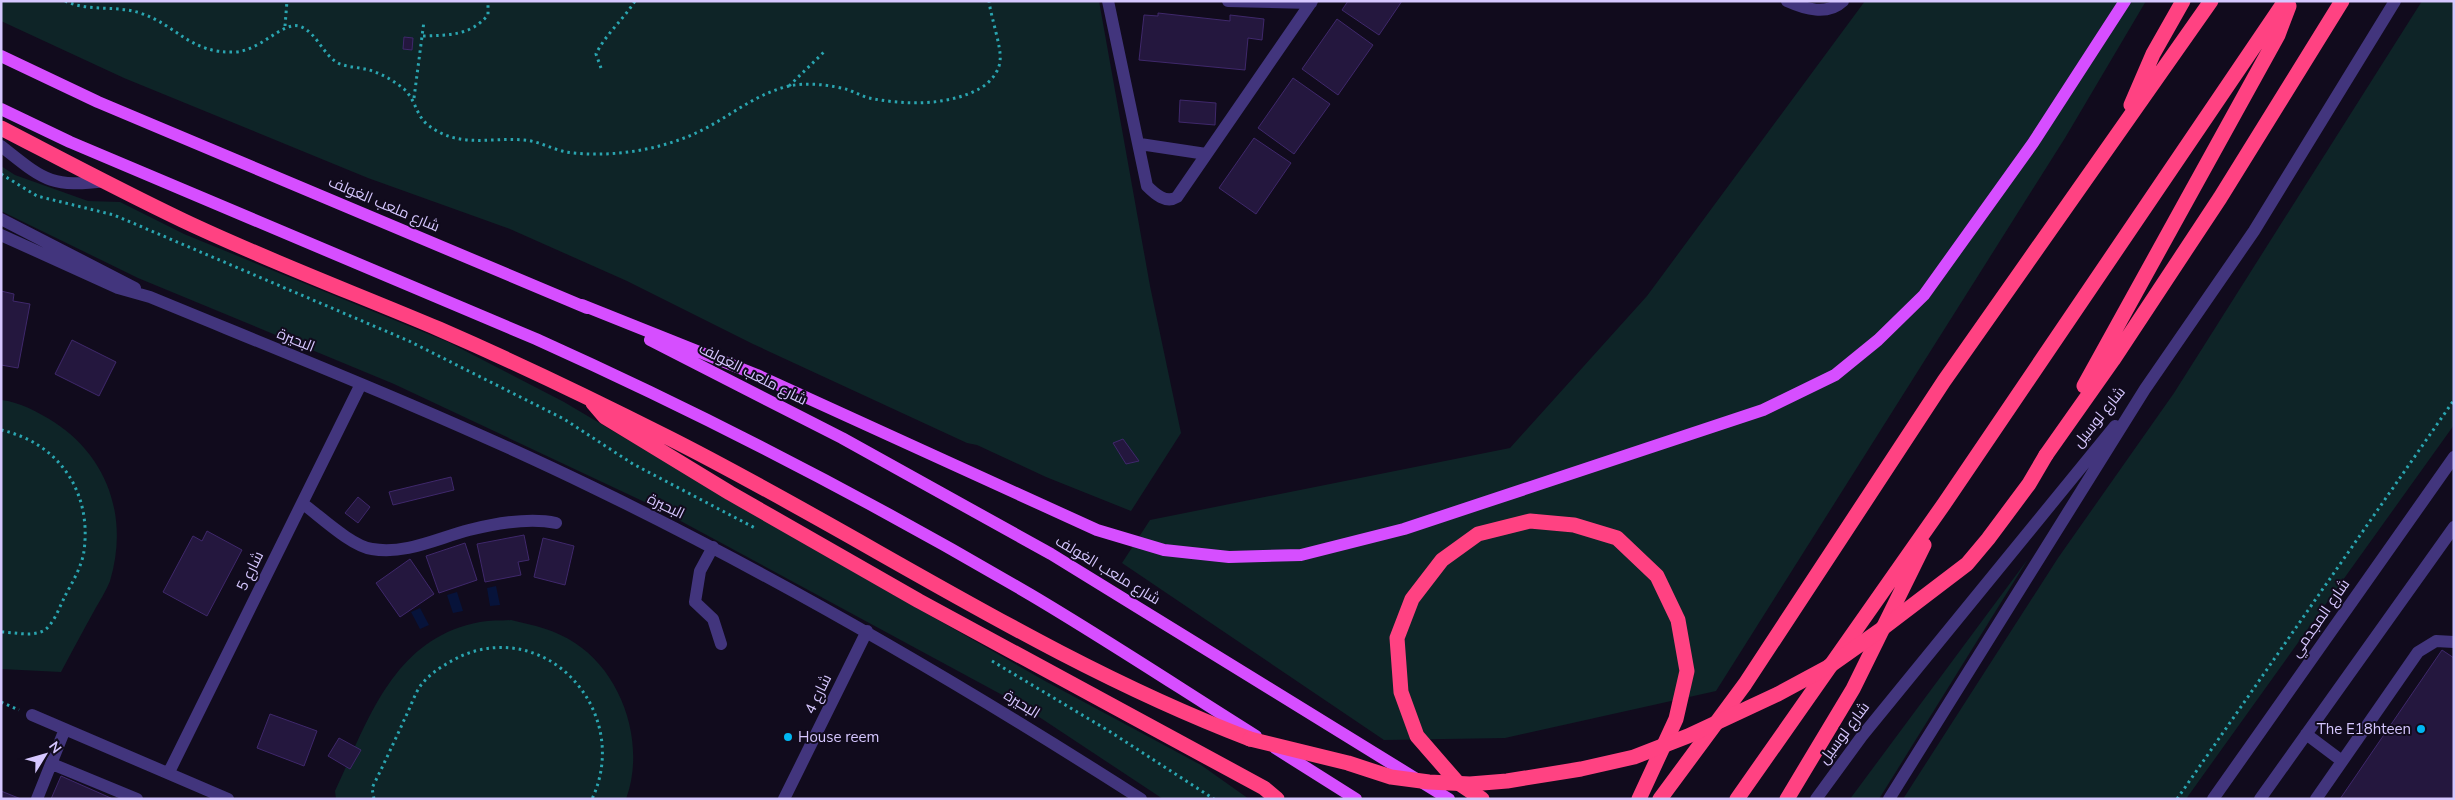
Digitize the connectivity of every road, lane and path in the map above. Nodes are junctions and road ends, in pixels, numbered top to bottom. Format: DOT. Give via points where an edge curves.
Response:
graph roads {
  1 [pos="65,1"];
  2 [pos="287,1"];
  3 [pos="488,1"];
  4 [pos="635,1"];
  5 [pos="990,1"];
  6 [pos="1108,1"];
  7 [pos="1228,1"];
  8 [pos="1787,1"];
  9 [pos="1843,1"];
  10 [pos="2125,1"];
  11 [pos="2183,1"];
  12 [pos="2211,1"];
  13 [pos="2285,1"];
  14 [pos="2290,1"];
  15 [pos="2342,1"];
  16 [pos="2395,1"];
  17 [pos="1312,2"];
  18 [pos="424,21"];
  19 [pos="285,26"];
  20 [pos="423,36"];
  21 [pos="826,50"];
  22 [pos="1,56"];
  23 [pos="601,68"];
  24 [pos="789,86"];
  25 [pos="414,98"];
  26 [pos="1,109"];
  27 [pos="1,128"];
  28 [pos="2119,134"];
  29 [pos="1140,144"];
  30 [pos="1,146"];
  31 [pos="1206,154"];
  32 [pos="1,174"];
  33 [pos="106,181"];
  34 [pos="1,219"];
  35 [pos="1,235"];
  36 [pos="150,297"];
  37 [pos="582,305"];
  38 [pos="361,384"];
  39 [pos="2145,389"];
  40 [pos="587,396"];
  41 [pos="2454,400"];
  42 [pos="1,430"];
  43 [pos="2059,434"];
  44 [pos="2454,457"];
  45 [pos="302,503"];
  46 [pos="1944,504"];
  47 [pos="556,523"];
  48 [pos="2454,527"];
  49 [pos="758,530"];
  50 [pos="713,547"];
  51 [pos="1,632"];
  52 [pos="867,632"];
  53 [pos="2454,642"];
  54 [pos="721,644"];
  55 [pos="983,656"];
  56 [pos="32,715"];
  57 [pos="66,729"];
  58 [pos="2306,734"];
  59 [pos="2342,761"];
  60 [pos="52,764"];
  61 [pos="169,772"];
  62 [pos="37,799"];
  63 [pos="137,799"];
  64 [pos="228,799"];
  65 [pos="374,799"];
  66 [pos="592,799"];
  67 [pos="784,799"];
  68 [pos="1141,799"];
  69 [pos="1214,799"];
  70 [pos="1277,799"];
  71 [pos="1356,799"];
  72 [pos="1449,799"];
  73 [pos="1482,799"];
  74 [pos="1639,799"];
  75 [pos="1660,799"];
  76 [pos="1737,799"];
  77 [pos="1787,799"];
  78 [pos="1816,799"];
  79 [pos="1889,799"];
  80 [pos="2177,799"];
  81 [pos="2213,799"];
  82 [pos="2260,799"];
  83 [pos="2316,799"];
  1 -- 19 [label="path" via="92,9 137,12 191,43 218,52 247,51"];
  2 -- 19 [label="path"];
  3 -- 20 [label="path" via="488,15 477,27 448,35"];
  4 -- 23 [label="path" via="601,44 596,54"];
  5 -- 24 [label="path" via="1000,60 998,69 988,82 972,92 936,102 902,102 868,98 828,86"];
  6 -- 29 [label="street"];
  7 -- 17 [label="street"];
  8 -- 9 [label="street" via="1822,10"];
  10 -- 37 [label="main road" via="2033,143 1924,295 1878,340 1835,375 1763,410 1404,528 1302,555 1230,557 1164,550 1097,530 757,375"];
  11 -- 28 [label="highway" via="2153,54"];
  12 -- 28 [label="highway"];
  13 -- 46 [label="highway"];
  14 -- 43 [label="highway" via="2274,42"];
  15 -- 43 [label="highway" via="2220,198 2113,360"];
  16 -- 39 [label="street" via="2254,231"];
  17 -- 31 [label="street"];
  18 -- 20 [label="path"];
  19 -- 25 [label="path" via="306,29 334,60 395,82"];
  20 -- 25 [label="path"];
  21 -- 24 [label="path"];
  22 -- 37 [label="main road, شارع ملعب الغولف" via="98,102"];
  24 -- 25 [label="path" via="671,143 596,155 565,151 526,140 462,140 429,126"];
  26 -- 71 [label="main road" via="70,142 603,369 810,472 1032,596"];
  27 -- 33 [label="highway"];
  28 -- 75 [label="highway" via="1944,381 1745,684"];
  29 -- 31 [label="street"];
  29 -- 31 [label="street" via="1147,186 1158,196 1169,200 1178,197"];
  30 -- 33 [label="street" via="50,181 74,185"];
  32 -- 49 [label="path" via="37,196 114,215 410,342 564,419 632,464"];
  33 -- 40 [label="highway" via="181,220 439,329"];
  34 -- 36 [label="street, البحيرة"];
  35 -- 36 [label="street, البحيرة" via="118,288"];
  36 -- 38 [label="street, البحيرة"];
  37 -- 72 [label="main road, شارع ملعب الغولف" via="842,438 1051,554"];
  38 -- 45 [label="street, شارع 5"];
  38 -- 50 [label="street, البحيرة" via="501,444"];
  39 -- 78 [label="street, شارع لوسيل" via="1862,736"];
  39 -- 79 [label="street, شارع لوسيل"];
  40 -- 43 [label="highway, bridge" via="681,443 1144,695 1250,739 1391,777 1428,782 1480,783 1545,776 1634,756 1688,736 1828,667 1936,590 1966,564 2029,484"];
  40 -- 70 [label="highway" via="605,417 730,493 919,601 1264,788"];
  41 -- 80 [label="path"];
  42 -- 51 [label="path" via="22,434 52,454 74,482 85,516 84,552 71,586 52,620 44,630 35,633"];
  44 -- 81 [label="street, شارع المجدمي"];
  45 -- 47 [label="street" via="354,541 371,549 400,549 495,525 540,520"];
  45 -- 61 [label="street, شارع 5"];
  46 -- 76 [label="highway"];
  46 -- 77 [label="highway" via="1853,690"];
  48 -- 58 [label="street"];
  50 -- 52 [label="street, البحيرة"];
  50 -- 54 [label="street" via="700,571 695,602 713,619"];
  52 -- 67 [label="street, شارع 4"];
  52 -- 68 [label="street, البحيرة" via="982,699"];
  53 -- 59 [label="street" via="2436,641 2418,652"];
  55 -- 69 [label="path"];
  56 -- 57 [label="street"];
  57 -- 60 [label="street"];
  57 -- 61 [label="street"];
  58 -- 59 [label="street"];
  58 -- 82 [label="street"];
  59 -- 83 [label="street"];
  60 -- 62 [label="street"];
  60 -- 63 [label="street"];
  61 -- 64 [label="street"];
  65 -- 66 [label="path" via="372,788 421,685 452,660 474,651 506,648 537,654 565,670 586,694 600,723 604,755"];
  73 -- 74 [label="highway" via="1457,782 1416,736 1401,692 1397,638 1412,599 1442,560 1478,534 1530,522 1574,525 1616,538 1657,576 1678,620 1687,671 1676,719"];
}
